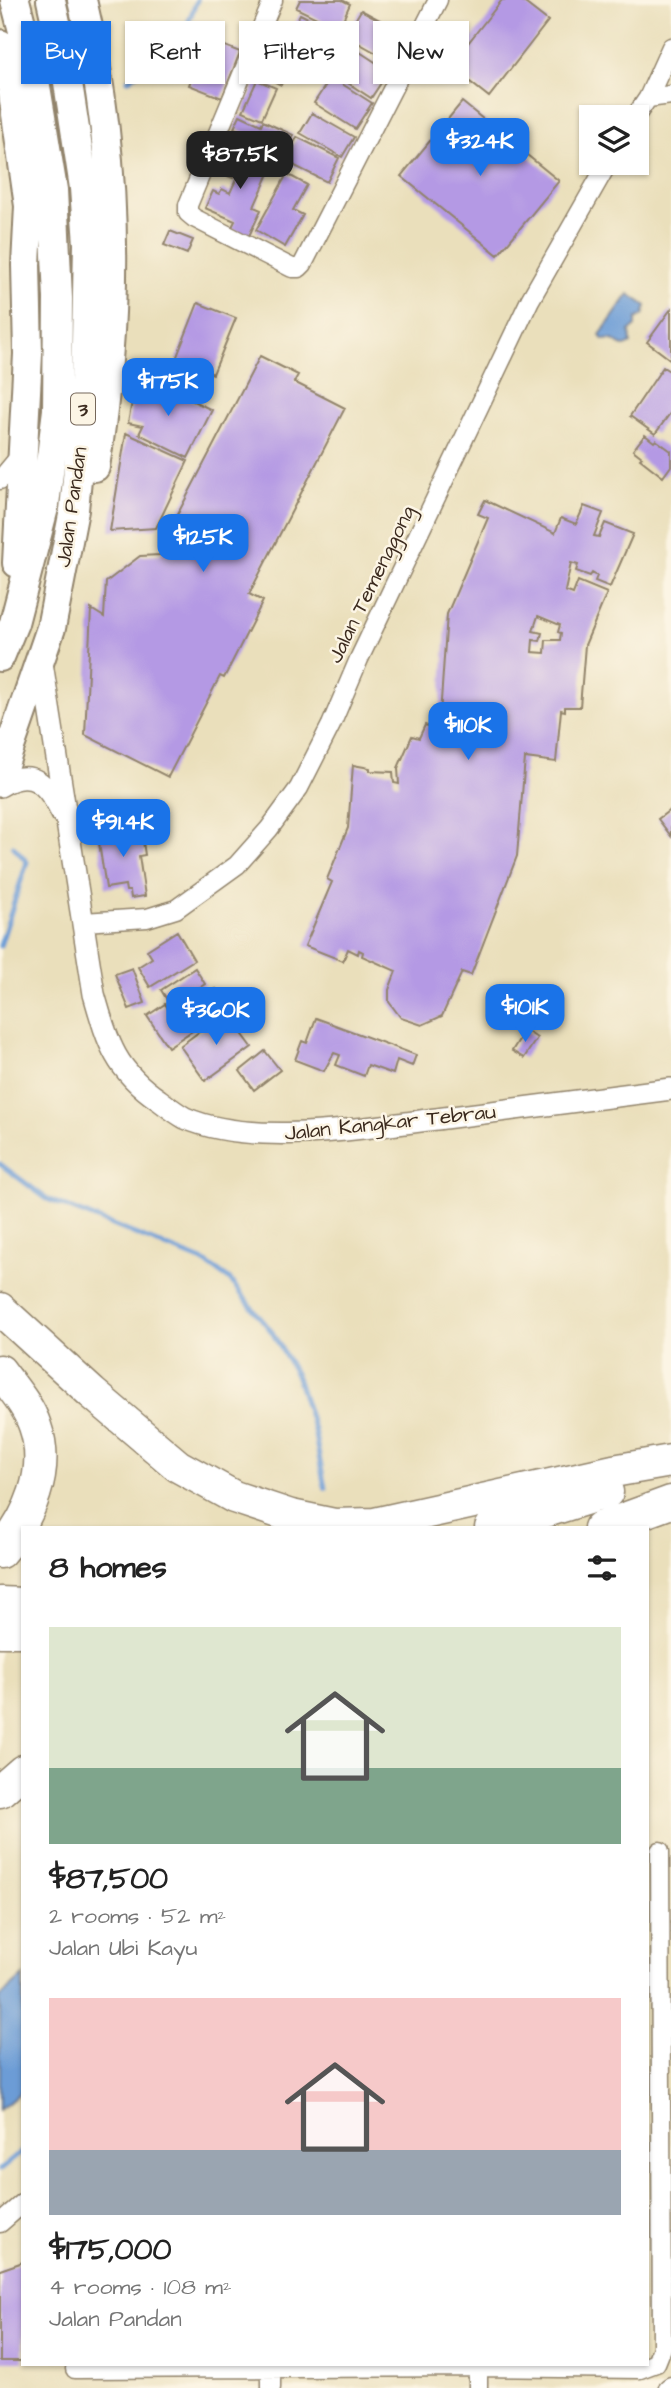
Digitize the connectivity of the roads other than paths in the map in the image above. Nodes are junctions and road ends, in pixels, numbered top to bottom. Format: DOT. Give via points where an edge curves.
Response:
graph roads {
  1 [pos="15,0"];
  2 [pos="51,0"];
  3 [pos="82,0"];
  4 [pos="273,0"];
  5 [pos="438,0"];
  6 [pos="0,44"];
  7 [pos="671,47"];
  8 [pos="671,94"];
  9 [pos="648,98"];
  10 [pos="643,105"];
  11 [pos="0,125"];
  12 [pos="601,175"];
  13 [pos="26,265"];
  14 [pos="23,453"];
  15 [pos="0,480"];
  16 [pos="14,623"];
  17 [pos="51,628"];
  18 [pos="0,657"];
  19 [pos="41,657"];
  20 [pos="0,776"];
  21 [pos="0,786"];
  22 [pos="69,829"];
  23 [pos="83,922"];
  24 [pos="671,1089"];
  25 [pos="0,1309"];
  26 [pos="0,1371"];
  27 [pos="671,1461"];
  28 [pos="671,1467"];
  29 [pos="671,1502"];
  30 [pos="497,1526"];
  31 [pos="605,1526"];
  32 [pos="0,1552"];
  33 [pos="0,1603"];
  34 [pos="21,1605"];
  35 [pos="0,1631"];
  36 [pos="21,1631"];
  37 [pos="21,1773"];
  38 [pos="0,1791"];
  39 [pos="660,1849"];
  40 [pos="21,2205"];
  41 [pos="0,2223"];
  42 [pos="666,2287"];
  43 [pos="271,2366"];
  44 [pos="478,2366"];
  45 [pos="518,2366"];
  46 [pos="648,2366"];
  47 [pos="649,2366"];
  48 [pos="75,2367"];
  49 [pos="76,2388"];
  50 [pos="271,2388"];
  51 [pos="478,2388"];
  1 -- 16 [label="highway, Jalan Pandan / 3" via="34,74 53,190 58,298 57,410 44,504"];
  2 -- 17 [label="highway, Jalan Pandan / 3" via="84,188 88,244 85,396 74,510"];
  3 -- 17 [label="highway" via="96,59 110,185 113,299 91,496 75,564"];
  4 -- 5 [label="street" via="188,213 292,268 303,264"];
  6 -- 13 [label="highway" via="12,86 29,206"];
  7 -- 9 [label="street"];
  8 -- 9 [label="street"];
  9 -- 10 [label="street"];
  11 -- 13 [label="highway"];
  12 -- 23 [label="street, Jalan Temenggong" via="530,300 299,788 237,866 176,909 146,918"];
  13 -- 14 [label="highway" via="29,354"];
  14 -- 15 [label="street"];
  14 -- 16 [label="highway"];
  16 -- 18 [label="highway, Jalan Pandan / 3"];
  17 -- 19 [label="highway, Jalan Pandan / 3"];
  19 -- 20 [label="highway, Jalan Pandan / 3"];
  19 -- 22 [label="street, Jalan Kangkar Tebrau"];
  21 -- 22 [label="street, Jalan Kangkar Tebrau" via="14,777 28,776 41,783"];
  22 -- 23 [label="street, Jalan Kangkar Tebrau"];
  23 -- 24 [label="street, Jalan Kangkar Tebrau" via="94,994 105,1034 121,1066 140,1087 184,1117 223,1130 284,1135"];
  25 -- 27 [label="highway" via="178,1466 234,1497 291,1516 334,1525 374,1524"];
  26 -- 32 [label="highway" via="36,1427 40,1452 29,1510"];
  28 -- 30 [label="highway"];
  29 -- 31 [label="highway"];
  33 -- 34 [label="highway"];
  35 -- 36 [label="highway"];
  37 -- 38 [label="highway"];
  39 -- 42 [label="street"];
  40 -- 41 [label="street"];
  42 -- 47 [label="street" via="662,2348 656,2363"];
  43 -- 48 [label="street"];
  43 -- 50 [label="street"];
  44 -- 51 [label="street"];
  45 -- 46 [label="street"];
  48 -- 49 [label="street"];
}
